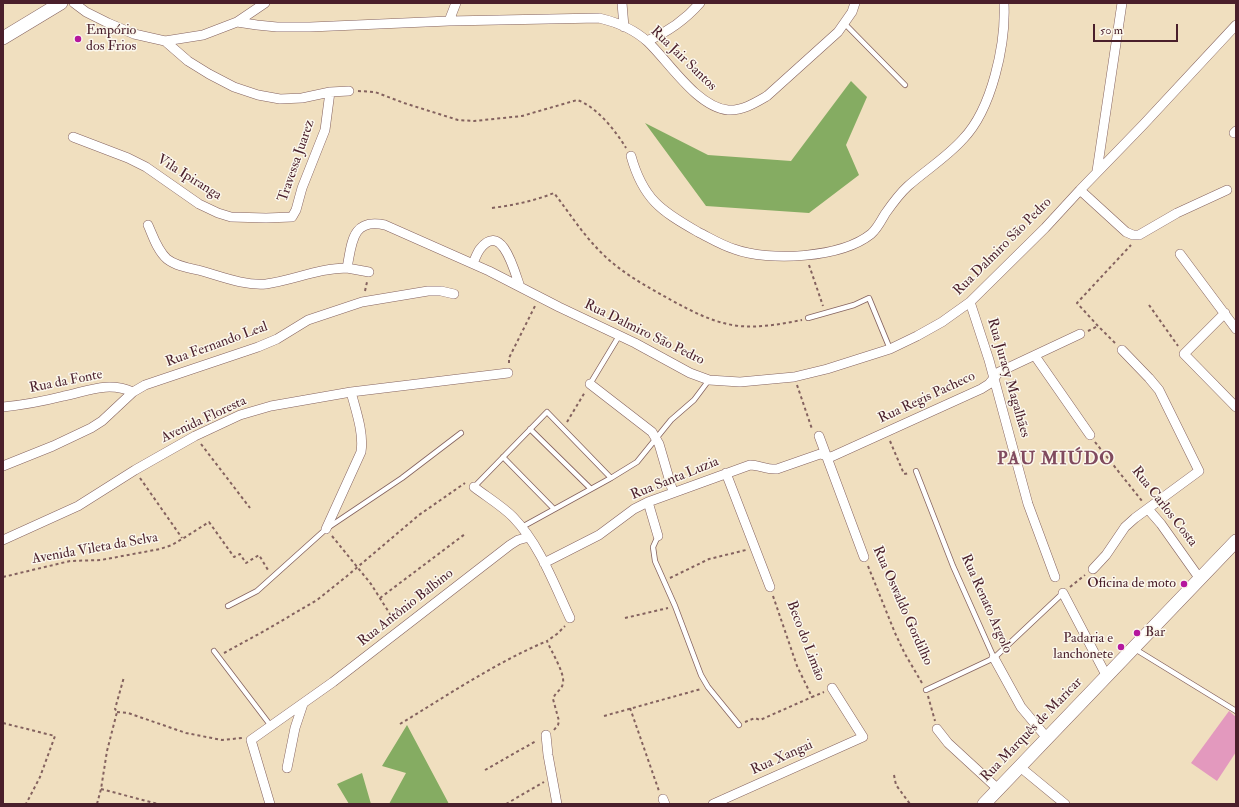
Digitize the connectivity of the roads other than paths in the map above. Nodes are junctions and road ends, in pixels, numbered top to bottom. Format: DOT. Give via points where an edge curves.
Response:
graph roads {
  1 [pos="61,3"];
  2 [pos="74,3"];
  3 [pos="266,3"];
  4 [pos="456,3"];
  5 [pos="622,3"];
  6 [pos="700,3"];
  7 [pos="855,3"];
  8 [pos="1004,3"];
  9 [pos="1122,3"];
  10 [pos="449,21"];
  11 [pos="237,22"];
  12 [pos="845,24"];
  13 [pos="1236,25"];
  14 [pos="624,27"];
  15 [pos="3,38"];
  16 [pos="165,41"];
  17 [pos="647,41"];
  18 [pos="905,85"];
  19 [pos="349,91"];
  20 [pos="330,92"];
  21 [pos="73,137"];
  22 [pos="630,156"];
  23 [pos="1097,171"];
  24 [pos="1080,190"];
  25 [pos="1227,190"];
  26 [pos="294,215"];
  27 [pos="148,225"];
  28 [pos="1180,254"];
  29 [pos="473,263"];
  30 [pos="347,268"];
  31 [pos="370,272"];
  32 [pos="520,287"];
  33 [pos="454,294"];
  34 [pos="970,302"];
  35 [pos="1225,313"];
  36 [pos="808,318"];
  37 [pos="1236,329"];
  38 [pos="1080,334"];
  39 [pos="619,335"];
  40 [pos="890,349"];
  41 [pos="1122,350"];
  42 [pos="1035,356"];
  43 [pos="508,373"];
  44 [pos="994,378"];
  45 [pos="709,380"];
  46 [pos="590,384"];
  47 [pos="133,392"];
  48 [pos="351,392"];
  49 [pos="3,407"];
  50 [pos="1236,407"];
  51 [pos="530,429"];
  52 [pos="461,433"];
  53 [pos="1090,435"];
  54 [pos="819,436"];
  55 [pos="657,439"];
  56 [pos="826,456"];
  57 [pos="503,457"];
  58 [pos="3,466"];
  59 [pos="916,471"];
  60 [pos="726,473"];
  61 [pos="611,478"];
  62 [pos="474,487"];
  63 [pos="591,489"];
  64 [pos="673,492"];
  65 [pos="648,502"];
  66 [pos="554,509"];
  67 [pos="1148,509"];
  68 [pos="522,527"];
  69 [pos="326,529"];
  70 [pos="658,536"];
  71 [pos="529,537"];
  72 [pos="3,540"];
  73 [pos="1236,541"];
  74 [pos="864,557"];
  75 [pos="544,563"];
  76 [pos="1092,569"];
  77 [pos="1055,577"];
  78 [pos="1200,579"];
  79 [pos="770,587"];
  80 [pos="1062,593"];
  81 [pos="228,606"];
  82 [pos="570,618"];
  83 [pos="1133,648"];
  84 [pos="214,651"];
  85 [pos="994,658"];
  86 [pos="1106,675"];
  87 [pos="832,688"];
  88 [pos="926,690"];
  89 [pos="303,704"];
  90 [pos="1236,711"];
  91 [pos="739,725"];
  92 [pos="271,726"];
  93 [pos="937,729"];
  94 [pos="546,735"];
  95 [pos="863,737"];
  96 [pos="1047,738"];
  97 [pos="1020,767"];
  98 [pos="287,768"];
  99 [pos="998,789"];
  100 [pos="270,804"];
  101 [pos="557,804"];
  102 [pos="713,804"];
  103 [pos="984,804"];
  104 [pos="1065,804"];
  1 -- 15 [label="main road"];
  2 -- 16 [label="street" via="86,12 134,34"];
  3 -- 11 [label="street"];
  4 -- 10 [label="street"];
  5 -- 14 [label="street"];
  6 -- 17 [label="street" via="677,25"];
  7 -- 12 [label="street, Rua Jair Santos"];
  8 -- 22 [label="street" via="1005,18 993,84 977,122 964,139 895,200 873,232 830,252 806,256 760,255 735,250 716,242 674,218 652,200"];
  9 -- 23 [label="street"];
  10 -- 11 [label="street, Rua Jair Santos" via="310,27"];
  10 -- 14 [label="street, Rua Jair Santos" via="592,18 612,20"];
  11 -- 16 [label="street, Rua Jair Santos" via="203,35"];
  12 -- 17 [label="street, Rua Jair Santos" via="829,42 767,96 741,109 728,110 715,106 693,92"];
  12 -- 18 [label="lane"];
  13 -- 23 [label="street, Rua Dalmiro São Pedro"];
  14 -- 17 [label="street, Rua Jair Santos"];
  16 -- 20 [label="street" via="188,61 209,74 258,95 280,99 302,98"];
  19 -- 20 [label="street"];
  20 -- 26 [label="street, Travessa Juarez" via="324,130"];
  21 -- 26 [label="street, Vila Ipiranga" via="146,167 199,204 218,213 232,217 266,218 288,218"];
  23 -- 24 [label="street, Rua Dalmiro São Pedro"];
  24 -- 25 [label="street" via="1126,232 1133,235 1140,235 1177,213"];
  24 -- 34 [label="street, Rua Dalmiro São Pedro"];
  27 -- 30 [label="street" via="162,253 173,263 238,281 267,284 332,268"];
  28 -- 35 [label="street"];
  29 -- 30 [label="street, Rua Dalmiro São Pedro" via="385,225 369,223 362,226 356,234"];
  29 -- 32 [label="street, Rua Dalmiro São Pedro"];
  29 -- 32 [label="street" via="486,243 500,243 510,257"];
  30 -- 31 [label="street"];
  32 -- 39 [label="street, Rua Dalmiro São Pedro"];
  33 -- 47 [label="street, Rua Fernando Leal" via="428,292 362,302 308,320 277,339"];
  34 -- 40 [label="street, Rua Dalmiro São Pedro" via="942,322"];
  34 -- 44 [label="street, Rua Juracy Magalhães"];
  35 -- 37 [label="street"];
  35 -- 50 [label="street" via="1184,354"];
  36 -- 40 [label="lane" via="869,298"];
  38 -- 42 [label="street, Rua Regis Pacheco"];
  39 -- 45 [label="street, Rua Dalmiro São Pedro" via="684,371"];
  39 -- 46 [label="lane"];
  40 -- 45 [label="street, Rua Dalmiro São Pedro" via="794,377 740,382"];
  41 -- 67 [label="street" via="1158,390 1199,471"];
  42 -- 44 [label="street, Rua Regis Pacheco" via="999,372"];
  42 -- 53 [label="street"];
  43 -- 48 [label="street, Avenida Floresta"];
  44 -- 56 [label="street, Rua Regis Pacheco" via="981,389 831,457"];
  44 -- 77 [label="street, Rua Juracy Magalhães" via="1028,504"];
  45 -- 55 [label="lane" via="694,400 671,420"];
  46 -- 55 [label="street" via="652,432"];
  47 -- 49 [label="street, Rua da Fonte" via="120,387 91,388 64,396"];
  47 -- 58 [label="street, Rua Fernando Leal" via="91,428"];
  48 -- 69 [label="street" via="362,442 361,452"];
  48 -- 72 [label="street, Avenida Floresta" via="271,406 240,415 195,436 78,506"];
  51 -- 57 [label="lane"];
  51 -- 61 [label="lane" via="547,412"];
  51 -- 63 [label="lane"];
  52 -- 69 [label="lane" via="396,483"];
  54 -- 56 [label="street, Rua Oswaldo Gordilho"];
  55 -- 61 [label="lane" via="637,462"];
  55 -- 64 [label="street"];
  56 -- 60 [label="street, Rua Santa Luzia" via="820,454 777,469 750,465"];
  56 -- 74 [label="street, Rua Oswaldo Gordilho"];
  57 -- 62 [label="lane"];
  57 -- 66 [label="lane"];
  59 -- 85 [label="lane, Rua Renato Argolo" via="953,566"];
  60 -- 64 [label="street, Rua Santa Luzia"];
  60 -- 79 [label="street"];
  61 -- 63 [label="lane"];
  62 -- 68 [label="street" via="505,510"];
  63 -- 66 [label="lane"];
  64 -- 65 [label="street, Rua Santa Luzia"];
  65 -- 70 [label="street"];
  65 -- 75 [label="street, Rua Santa Luzia" via="634,509 599,535"];
  66 -- 68 [label="lane"];
  67 -- 76 [label="street" via="1126,527 1106,555"];
  67 -- 78 [label="street, Rua Carlos Costa"];
  68 -- 71 [label="street"];
  69 -- 81 [label="lane" via="257,591"];
  70 -- 91 [label="lane" via="653,554 701,675"];
  71 -- 75 [label="street"];
  71 -- 89 [label="street, Rua Antônio Balbino" via="510,545"];
  73 -- 78 [label="main road, Rua Marquês de Maricar"];
  75 -- 82 [label="street"];
  78 -- 83 [label="main road, Rua Marquês de Maricar"];
  80 -- 85 [label="lane"];
  80 -- 86 [label="street"];
  83 -- 86 [label="main road, Rua Marquês de Maricar"];
  83 -- 90 [label="lane"];
  84 -- 92 [label="lane"];
  85 -- 88 [label="lane"];
  85 -- 96 [label="street, Rua Renato Argolo" via="1021,707"];
  86 -- 96 [label="main road, Rua Marquês de Maricar"];
  87 -- 95 [label="street, Beco do Limão"];
  89 -- 92 [label="street, Rua Antônio Balbino"];
  89 -- 98 [label="street"];
  92 -- 100 [label="street, Rua Antônio Balbino" via="251,740"];
  93 -- 99 [label="street" via="948,743"];
  94 -- 101 [label="street"];
  95 -- 102 [label="street, Rua Xangai"];
  96 -- 97 [label="main road, Rua Marquês de Maricar"];
  97 -- 99 [label="main road, Rua Marquês de Maricar"];
  97 -- 104 [label="street"];
  99 -- 103 [label="main road, Rua Marquês de Maricar"];
}
